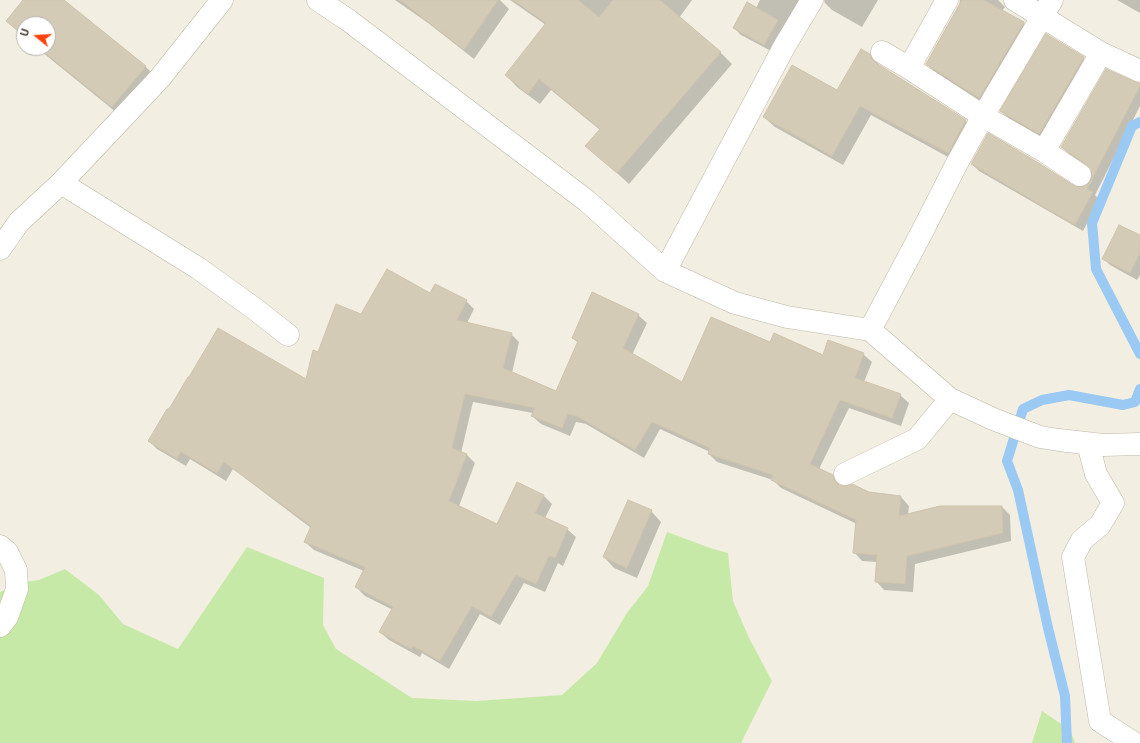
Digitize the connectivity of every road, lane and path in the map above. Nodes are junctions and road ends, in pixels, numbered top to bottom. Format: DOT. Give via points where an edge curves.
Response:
graph roads {
  1 [pos="222,0"];
  2 [pos="318,0"];
  3 [pos="812,0"];
  4 [pos="947,0"];
  5 [pos="1015,0"];
  6 [pos="1048,8"];
  7 [pos="882,52"];
  8 [pos="1101,53"];
  9 [pos="909,68"];
  10 [pos="1140,71"];
  11 [pos="983,116"];
  12 [pos="1044,151"];
  13 [pos="1080,175"];
  14 [pos="61,183"];
  15 [pos="0,248"];
  16 [pos="665,271"];
  17 [pos="870,330"];
  18 [pos="288,335"];
  19 [pos="950,399"];
  20 [pos="1088,444"];
  21 [pos="1140,444"];
  22 [pos="846,474"];
  23 [pos="0,546"];
  24 [pos="0,626"];
  25 [pos="1134,743"];
  1 -- 14 [label="street" via="160,78"];
  2 -- 16 [label="street" via="587,201"];
  3 -- 16 [label="street" via="784,47"];
  4 -- 9 [label="street"];
  5 -- 6 [label="street"];
  6 -- 8 [label="street"];
  6 -- 11 [label="street"];
  7 -- 9 [label="street"];
  8 -- 10 [label="street"];
  8 -- 12 [label="street"];
  9 -- 11 [label="street"];
  11 -- 12 [label="street"];
  11 -- 17 [label="street"];
  12 -- 13 [label="street"];
  14 -- 15 [label="street" via="19,222"];
  14 -- 18 [label="street" via="198,268"];
  16 -- 17 [label="street" via="735,303 787,317"];
  17 -- 19 [label="street"];
  19 -- 20 [label="street" via="1040,437"];
  19 -- 22 [label="street" via="917,439"];
  20 -- 21 [label="street"];
  20 -- 25 [label="street" via="1096,474 1113,503 1100,525 1082,540 1074,557 1100,721"];
  23 -- 24 [label="street" via="7,552 16,570 17,589 7,617"];
}
